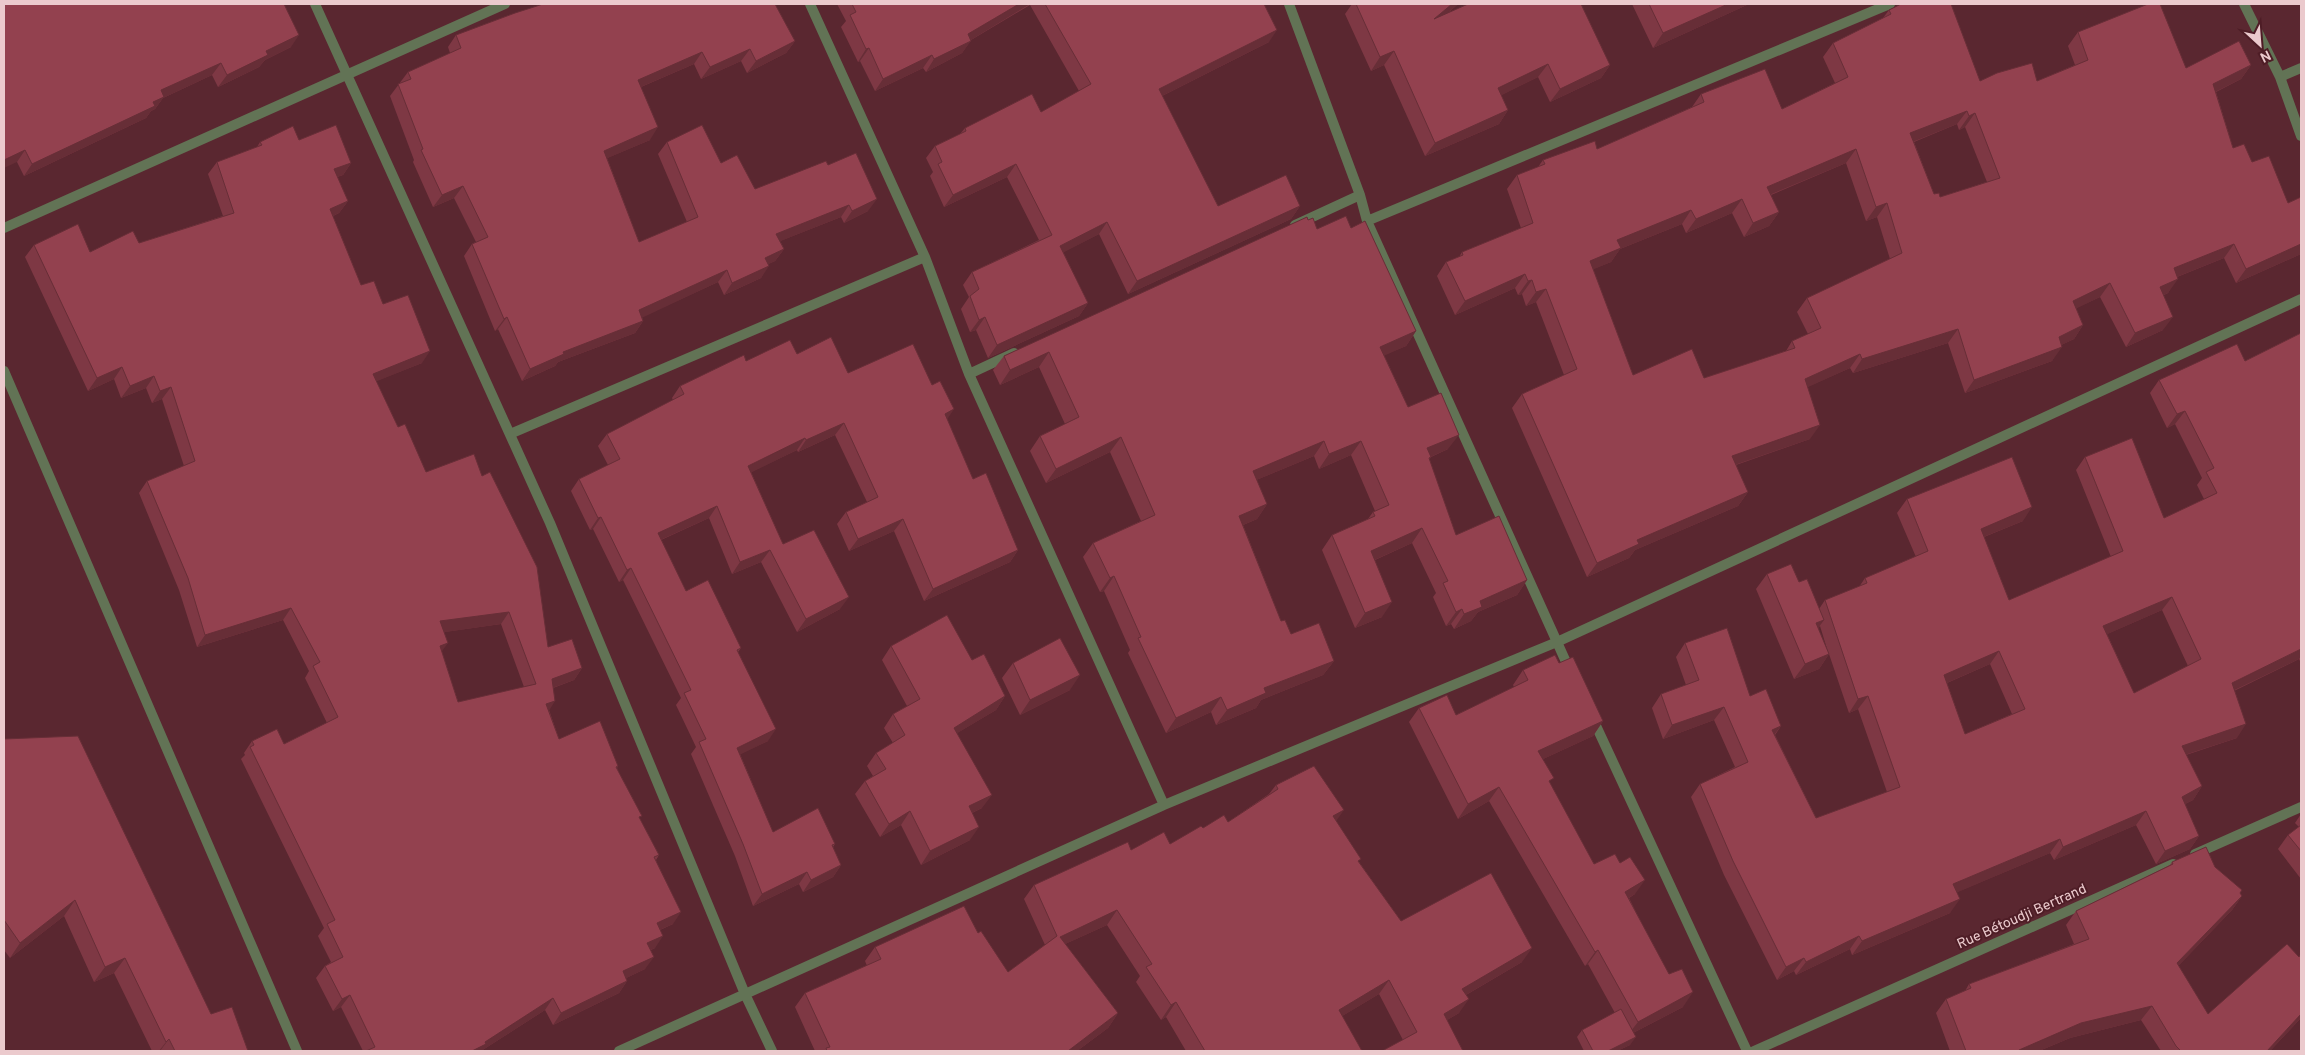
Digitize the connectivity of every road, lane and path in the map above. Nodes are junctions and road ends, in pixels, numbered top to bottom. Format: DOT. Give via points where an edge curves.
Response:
graph roads {
  1 [pos="315,4"];
  2 [pos="505,4"];
  3 [pos="810,4"];
  4 [pos="1289,4"];
  5 [pos="1890,4"];
  6 [pos="2244,4"];
  7 [pos="2301,68"];
  8 [pos="347,74"];
  9 [pos="2280,77"];
  10 [pos="2301,136"];
  11 [pos="1360,195"];
  12 [pos="1367,221"];
  13 [pos="1289,227"];
  14 [pos="4,228"];
  15 [pos="925,257"];
  16 [pos="2301,299"];
  17 [pos="1023,349"];
  18 [pos="4,371"];
  19 [pos="969,374"];
  20 [pos="510,434"];
  21 [pos="1557,642"];
  22 [pos="1577,687"];
  23 [pos="1586,704"];
  24 [pos="1164,805"];
  25 [pos="2301,807"];
  26 [pos="745,994"];
  27 [pos="297,1051"];
  28 [pos="620,1051"];
  29 [pos="772,1051"];
  30 [pos="1747,1051"];
  31 [pos="1754,1051"];
  1 -- 8 [label="street"];
  2 -- 8 [label="street"];
  3 -- 15 [label="street"];
  4 -- 11 [label="street"];
  5 -- 12 [label="street"];
  6 -- 9 [label="street"];
  7 -- 9 [label="street"];
  8 -- 14 [label="street"];
  8 -- 20 [label="street"];
  9 -- 10 [label="street"];
  11 -- 12 [label="street"];
  11 -- 13 [label="street"];
  12 -- 21 [label="street"];
  15 -- 19 [label="street"];
  15 -- 20 [label="street"];
  16 -- 21 [label="street"];
  17 -- 19 [label="street"];
  18 -- 27 [label="street"];
  19 -- 24 [label="street"];
  20 -- 26 [label="street"];
  21 -- 22 [label="street"];
  21 -- 24 [label="street"];
  23 -- 30 [label="street"];
  24 -- 26 [label="street"];
  25 -- 31 [label="street, Rue Bétoudji Bertrand"];
  26 -- 28 [label="street"];
  26 -- 29 [label="street"];
}
